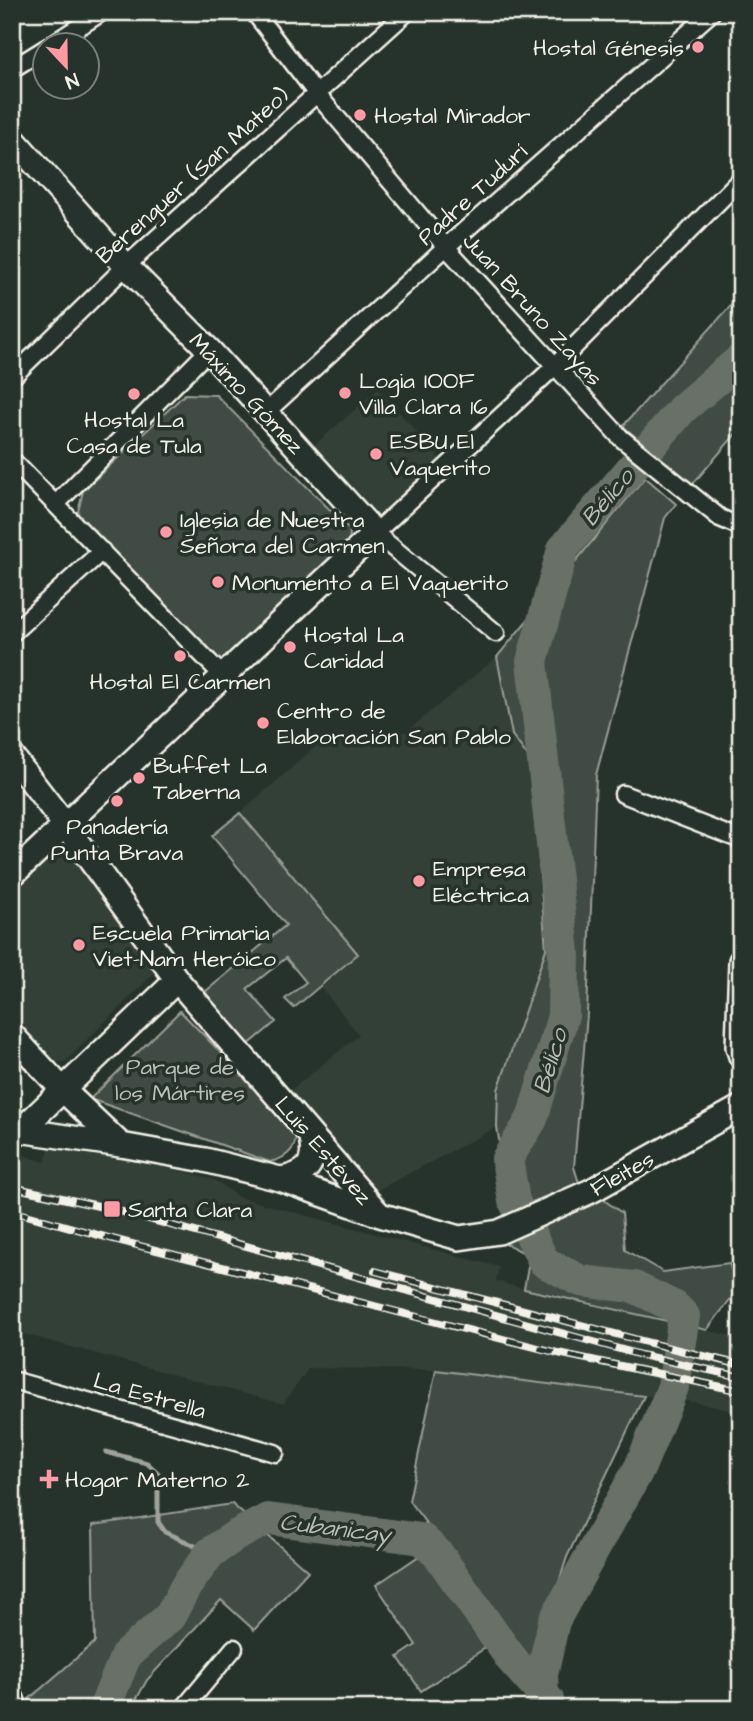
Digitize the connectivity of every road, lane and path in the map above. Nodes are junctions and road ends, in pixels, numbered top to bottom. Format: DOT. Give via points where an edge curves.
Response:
graph roads {
  1 [pos="102,12"];
  2 [pos="254,12"];
  3 [pos="407,12"];
  4 [pos="712,12"];
  5 [pos="71,32"];
  6 [pos="32,56"];
  7 [pos="12,69"];
  8 [pos="316,93"];
  9 [pos="12,138"];
  10 [pos="741,179"];
  11 [pos="446,247"];
  12 [pos="126,266"];
  13 [pos="209,350"];
  14 [pos="554,367"];
  15 [pos="12,377"];
  16 [pos="265,412"];
  17 [pos="12,460"];
  18 [pos="56,504"];
  19 [pos="741,527"];
  20 [pos="375,533"];
  21 [pos="102,551"];
  22 [pos="12,633"];
  23 [pos="496,633"];
  24 [pos="223,676"];
  25 [pos="12,757"];
  26 [pos="623,794"];
  27 [pos="65,825"];
  28 [pos="741,840"];
  29 [pos="12,875"];
  30 [pos="741,961"];
  31 [pos="177,980"];
  32 [pos="12,1035"];
  33 [pos="741,1056"];
  34 [pos="62,1088"];
  35 [pos="741,1107"];
  36 [pos="17,1130"];
  37 [pos="311,1138"];
  38 [pos="121,1144"];
  39 [pos="280,1179"];
  40 [pos="380,1215"];
  41 [pos="499,1232"];
  42 [pos="12,1380"];
  43 [pos="275,1453"];
  44 [pos="234,1648"];
  45 [pos="12,1699"];
  46 [pos="15,1709"];
  47 [pos="183,1709"];
  1 -- 5 [label="street"];
  2 -- 8 [label="street, Juan Bruno Zayas"];
  3 -- 8 [label="street, Berenguer (San Mateo)"];
  4 -- 11 [label="street, Padre Tudurí"];
  6 -- 7 [label="street"];
  8 -- 11 [label="street, Juan Bruno Zayas"];
  8 -- 12 [label="street, Berenguer (San Mateo)"];
  9 -- 12 [label="main road, Máximo Gómez"];
  10 -- 14 [label="street"];
  11 -- 14 [label="street, Juan Bruno Zayas"];
  11 -- 16 [label="street, Padre Tudurí"];
  12 -- 13 [label="main road, Máximo Gómez"];
  12 -- 15 [label="street, Berenguer (San Mateo)"];
  13 -- 16 [label="main road, Máximo Gómez"];
  13 -- 18 [label="street"];
  14 -- 19 [label="street, Juan Bruno Zayas" via="621,438 720,519"];
  14 -- 20 [label="street"];
  16 -- 20 [label="main road, Máximo Gómez"];
  17 -- 18 [label="street"];
  18 -- 21 [label="street"];
  20 -- 23 [label="street, Máximo Gómez"];
  20 -- 24 [label="main road"];
  21 -- 22 [label="street"];
  21 -- 24 [label="street"];
  24 -- 27 [label="main road"];
  25 -- 27 [label="main road, Luis Estévez"];
  26 -- 28 [label="street"];
  27 -- 29 [label="main road"];
  27 -- 31 [label="main road, Luis Estévez"];
  30 -- 33 [label="main road"];
  31 -- 34 [label="main road"];
  31 -- 37 [label="main road, Luis Estévez"];
  32 -- 34 [label="main road"];
  34 -- 36 [label="main road"];
  34 -- 38 [label="main road"];
  35 -- 41 [label="main road, Fleites" via="591,1191"];
  36 -- 38 [label="main road"];
  37 -- 39 [label="main road" via="314,1154 309,1166 298,1175"];
  37 -- 40 [label="main road, Luis Estévez"];
  38 -- 39 [label="main road"];
  39 -- 40 [label="main road"];
  40 -- 41 [label="main road, Luis Estévez" via="459,1238"];
  42 -- 43 [label="street, La Estrella"];
  44 -- 47 [label="street"];
  45 -- 46 [label="main road"];
}
